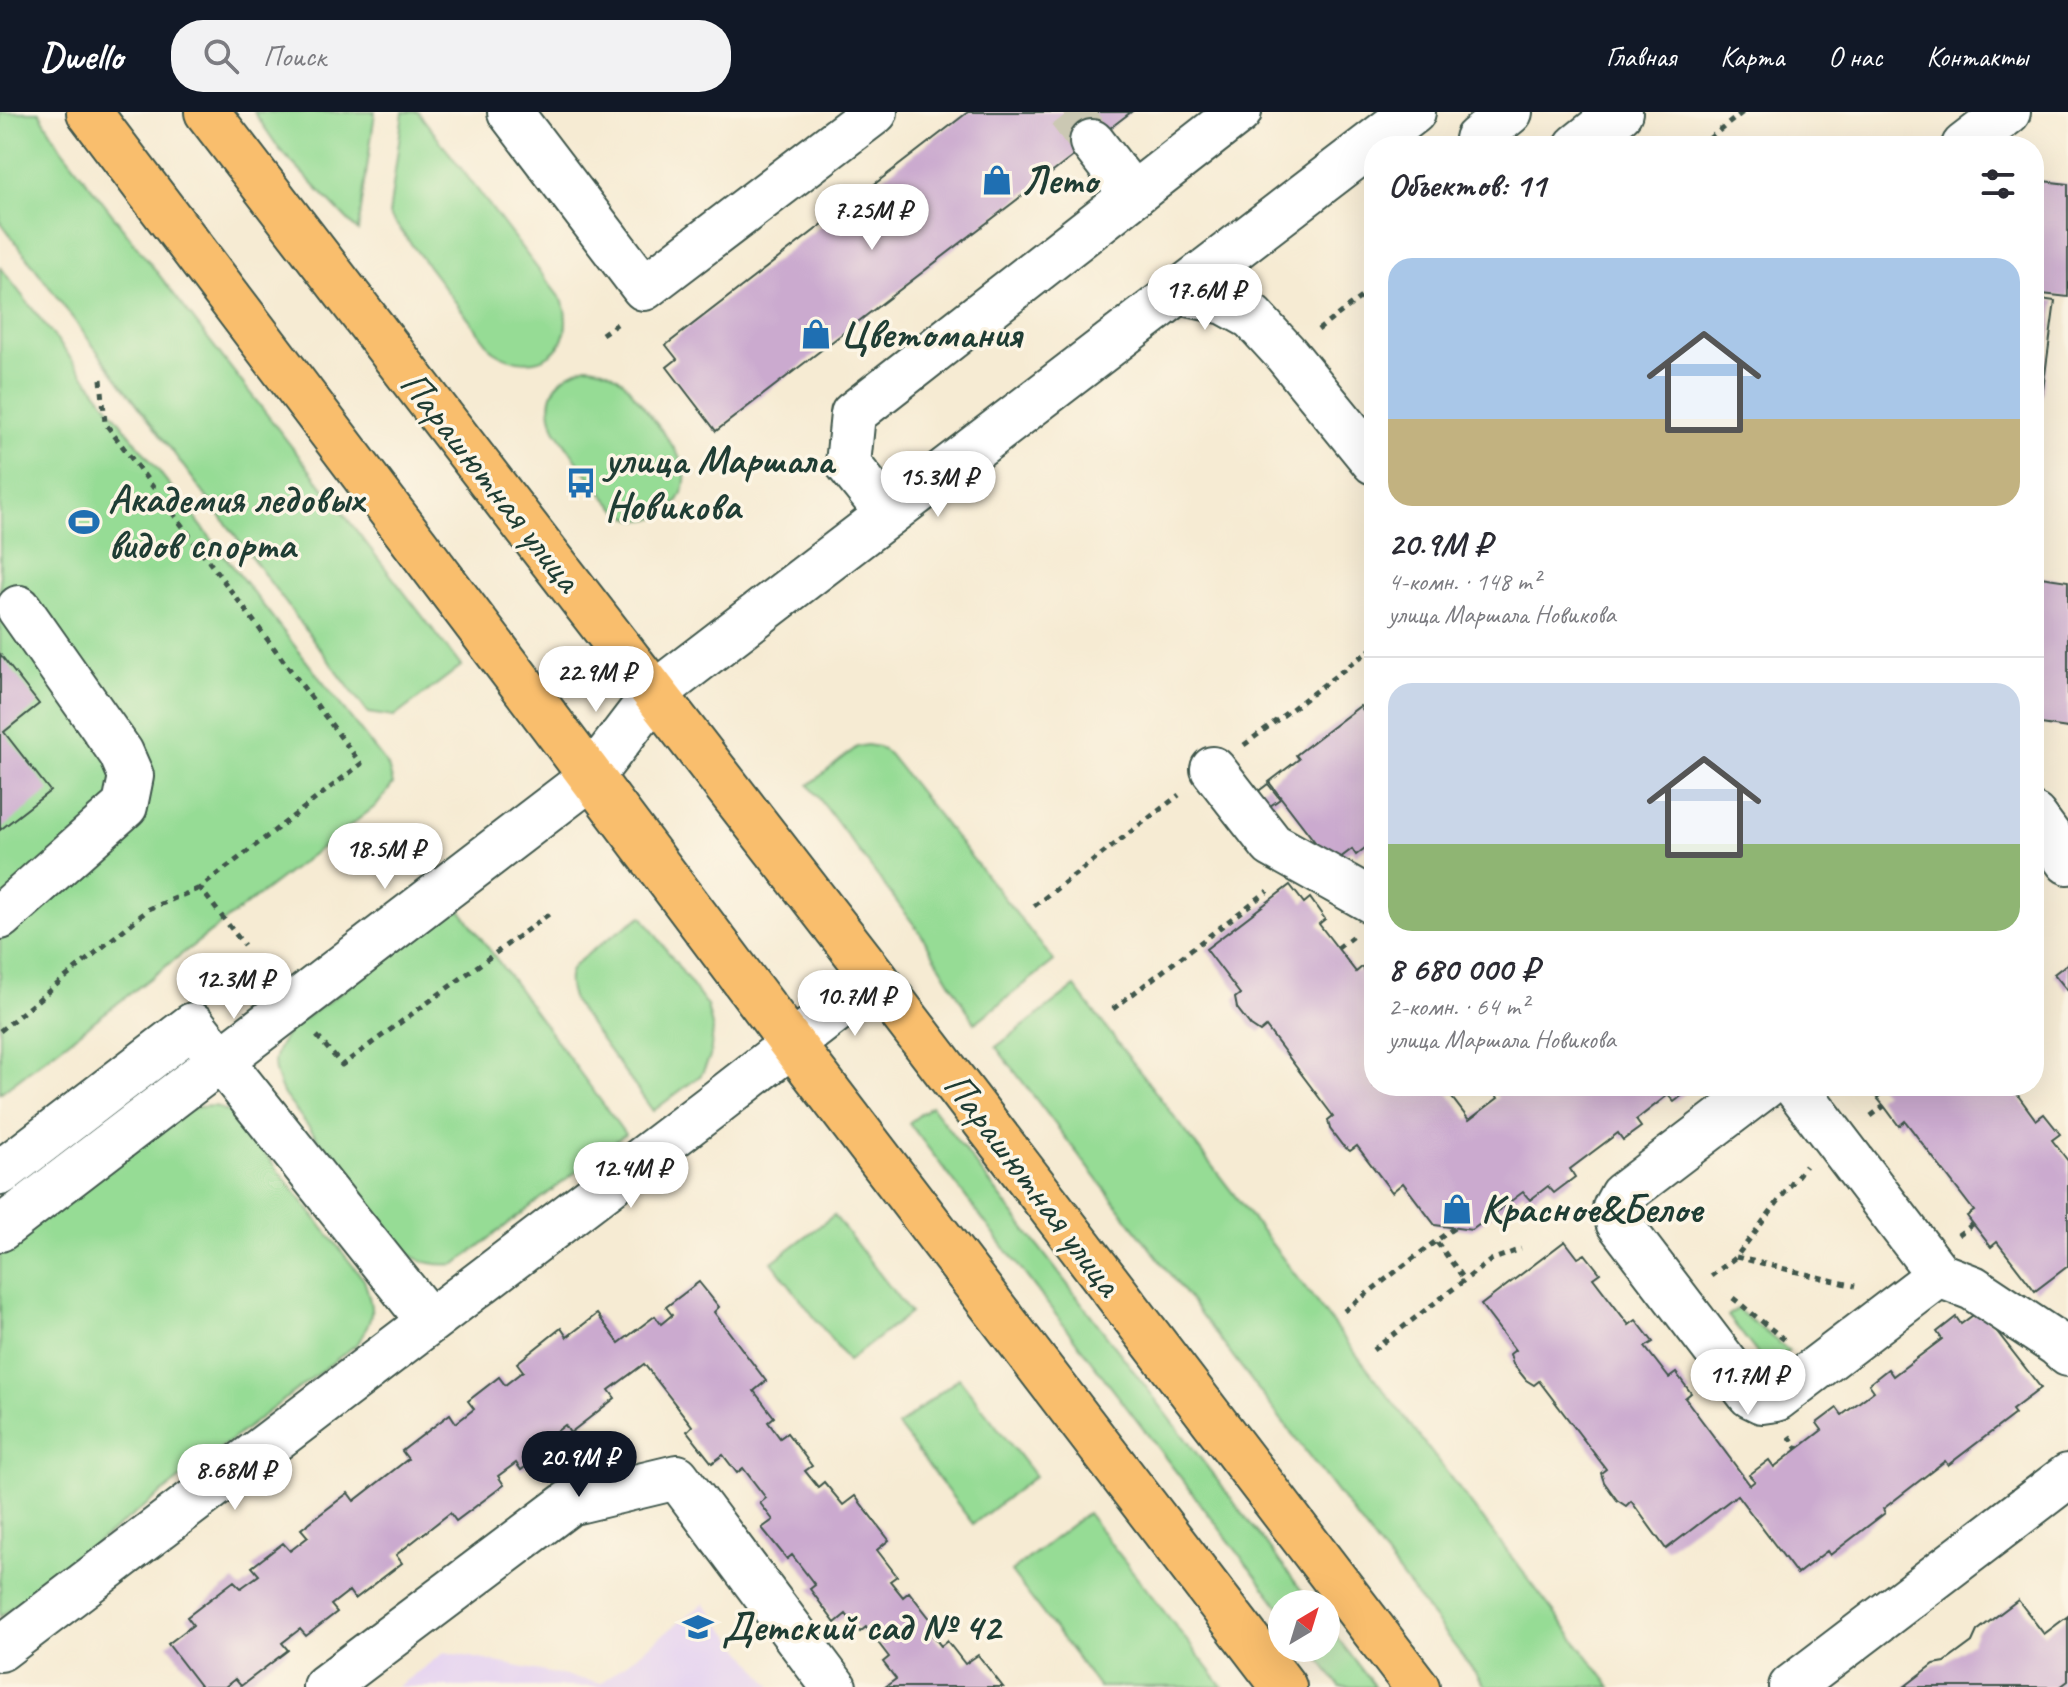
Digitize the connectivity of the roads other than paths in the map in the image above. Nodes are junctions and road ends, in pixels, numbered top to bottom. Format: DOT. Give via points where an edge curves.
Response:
graph roads {
  1 [pos="89,112"];
  2 [pos="207,112"];
  3 [pos="510,112"];
  4 [pos="875,112"];
  5 [pos="1239,112"];
  6 [pos="1413,112"];
  7 [pos="1510,112"];
  8 [pos="1620,112"];
  9 [pos="2008,112"];
  10 [pos="1382,136"];
  11 [pos="1481,136"];
  12 [pos="1590,136"];
  13 [pos="1977,136"];
  14 [pos="1092,142"];
  15 [pos="1364,150"];
  16 [pos="1133,195"];
  17 [pos="1179,292"];
  18 [pos="1364,450"];
  19 [pos="888,514"];
  20 [pos="19,608"];
  21 [pos="655,693"];
  22 [pos="1213,769"];
  23 [pos="591,777"];
  24 [pos="2044,830"];
  25 [pos="2068,862"];
  26 [pos="1364,895"];
  27 [pos="0,917"];
  28 [pos="876,979"];
  29 [pos="792,1044"];
  30 [pos="221,1060"];
  31 [pos="1752,1096"];
  32 [pos="1804,1096"];
  33 [pos="0,1173"];
  34 [pos="0,1229"];
  35 [pos="1948,1256"];
  36 [pos="429,1321"];
  37 [pos="2068,1354"];
  38 [pos="2068,1476"];
  39 [pos="0,1649"];
  40 [pos="325,1687"];
  41 [pos="834,1687"];
  42 [pos="1284,1687"];
  43 [pos="1417,1687"];
  44 [pos="1791,1687"];
  1 -- 23 [label="main road"];
  2 -- 21 [label="main road, Парашютная улица"];
  3 -- 4 [label="street" via="644,288"];
  5 -- 16 [label="street"];
  6 -- 10 [label="street"];
  7 -- 11 [label="street"];
  8 -- 12 [label="street"];
  9 -- 13 [label="street"];
  14 -- 16 [label="street"];
  15 -- 17 [label="street"];
  16 -- 19 [label="street" via="853,414 848,464"];
  17 -- 18 [label="street" via="1225,302 1252,317"];
  17 -- 19 [label="street"];
  19 -- 21 [label="street"];
  20 -- 27 [label="street" via="121,753 131,776 125,806"];
  21 -- 23 [label="street"];
  21 -- 28 [label="main road, Парашютная улица"];
  22 -- 26 [label="street" via="1272,845"];
  23 -- 29 [label="main road"];
  23 -- 30 [label="street"];
  24 -- 25 [label="street"];
  28 -- 29 [label="street"];
  28 -- 43 [label="main road, Парашютная улица"];
  29 -- 36 [label="street"];
  29 -- 42 [label="main road"];
  30 -- 33 [label="street" via="193,1025"];
  30 -- 34 [label="street"];
  30 -- 36 [label="street"];
  31 -- 35 [label="street" via="1622,1195 1615,1208 1618,1222 1750,1395 1762,1401 1776,1399"];
  32 -- 35 [label="street"];
  35 -- 37 [label="street" via="1973,1288"];
  36 -- 39 [label="street"];
  38 -- 44 [label="street"];
  40 -- 41 [label="street" via="569,1503 677,1477"];
}
